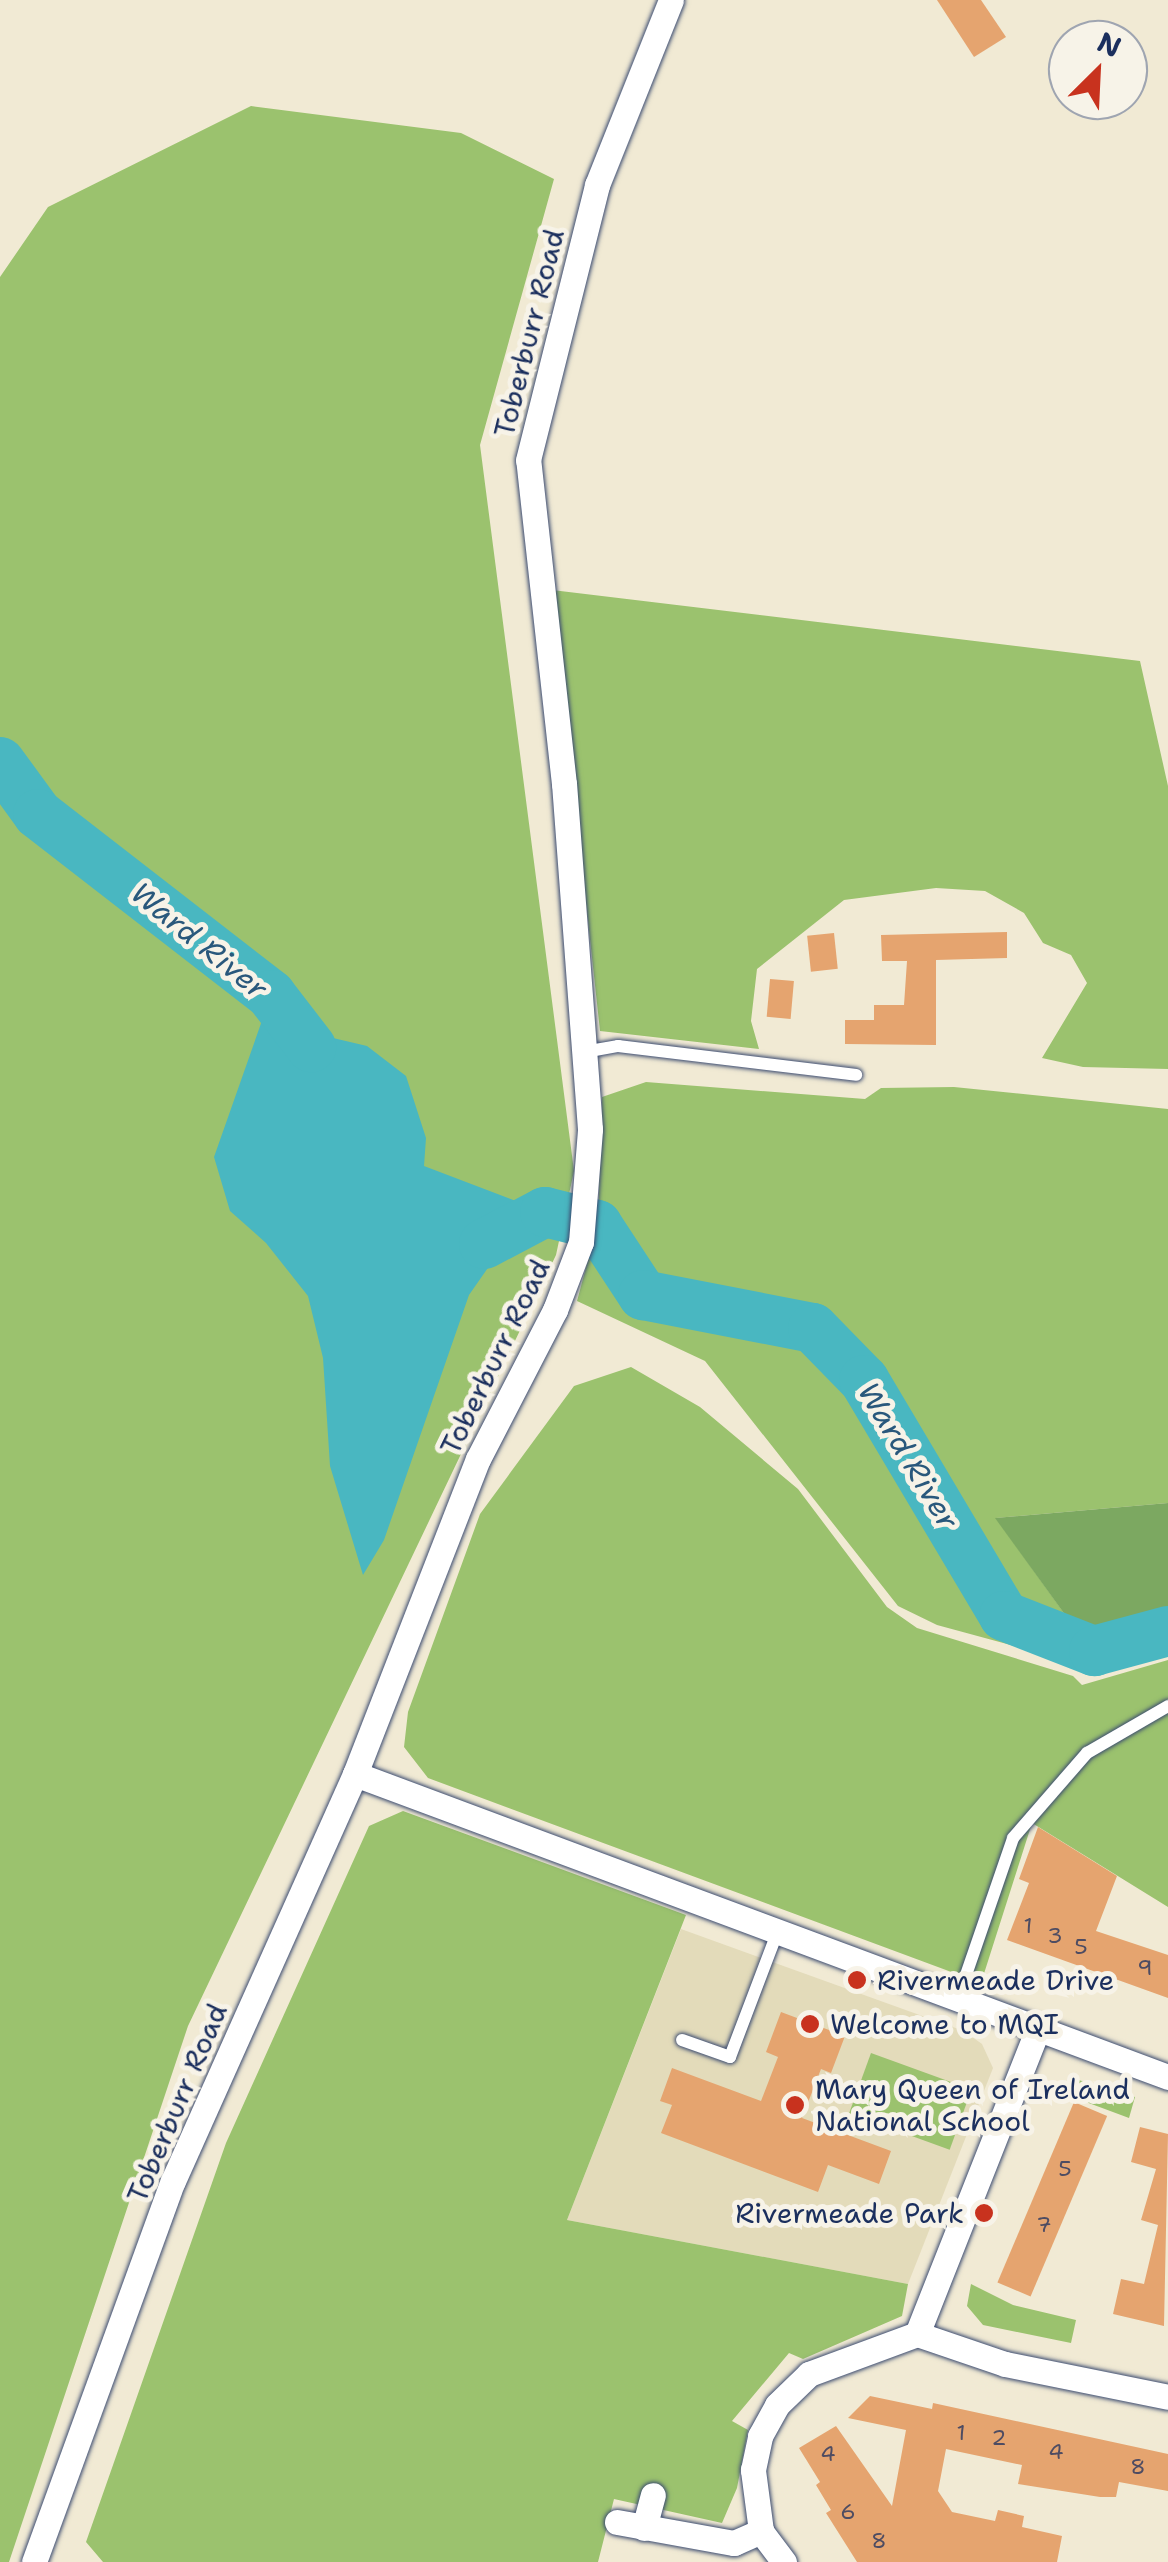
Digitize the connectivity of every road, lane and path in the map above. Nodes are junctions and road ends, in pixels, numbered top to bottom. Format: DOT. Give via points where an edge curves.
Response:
graph roads {
  1 [pos="671,0"];
  2 [pos="584,1052"];
  3 [pos="856,1075"];
  4 [pos="1168,1706"];
  5 [pos="354,1774"];
  6 [pos="777,1933"];
  7 [pos="957,2001"];
  8 [pos="1037,2031"];
  9 [pos="682,2040"];
  10 [pos="1168,2077"];
  11 [pos="917,2334"];
  12 [pos="1168,2397"];
  13 [pos="653,2495"];
  14 [pos="617,2522"];
  15 [pos="644,2528"];
  16 [pos="761,2530"];
  17 [pos="34,2562"];
  18 [pos="784,2562"];
  1 -- 2 [label="street, Toberburr Road" via="597,186 528,460 564,784"];
  2 -- 3 [label="lane" via="618,1046"];
  2 -- 5 [label="street, Toberburr Road" via="589,1158 581,1242 556,1310 478,1459"];
  4 -- 7 [label="lane" via="1086,1754 1013,1838"];
  5 -- 6 [label="street"];
  5 -- 17 [label="street, Toberburr Road" via="173,2181"];
  6 -- 7 [label="street"];
  6 -- 9 [label="lane" via="730,2057"];
  7 -- 8 [label="street"];
  8 -- 10 [label="street"];
  8 -- 11 [label="street"];
  11 -- 12 [label="street" via="1005,2364"];
  11 -- 16 [label="street" via="809,2374 778,2405 760,2436 754,2470"];
  13 -- 15 [label="street"];
  14 -- 15 [label="street"];
  15 -- 16 [label="street" via="734,2543"];
  16 -- 18 [label="street"];
}
